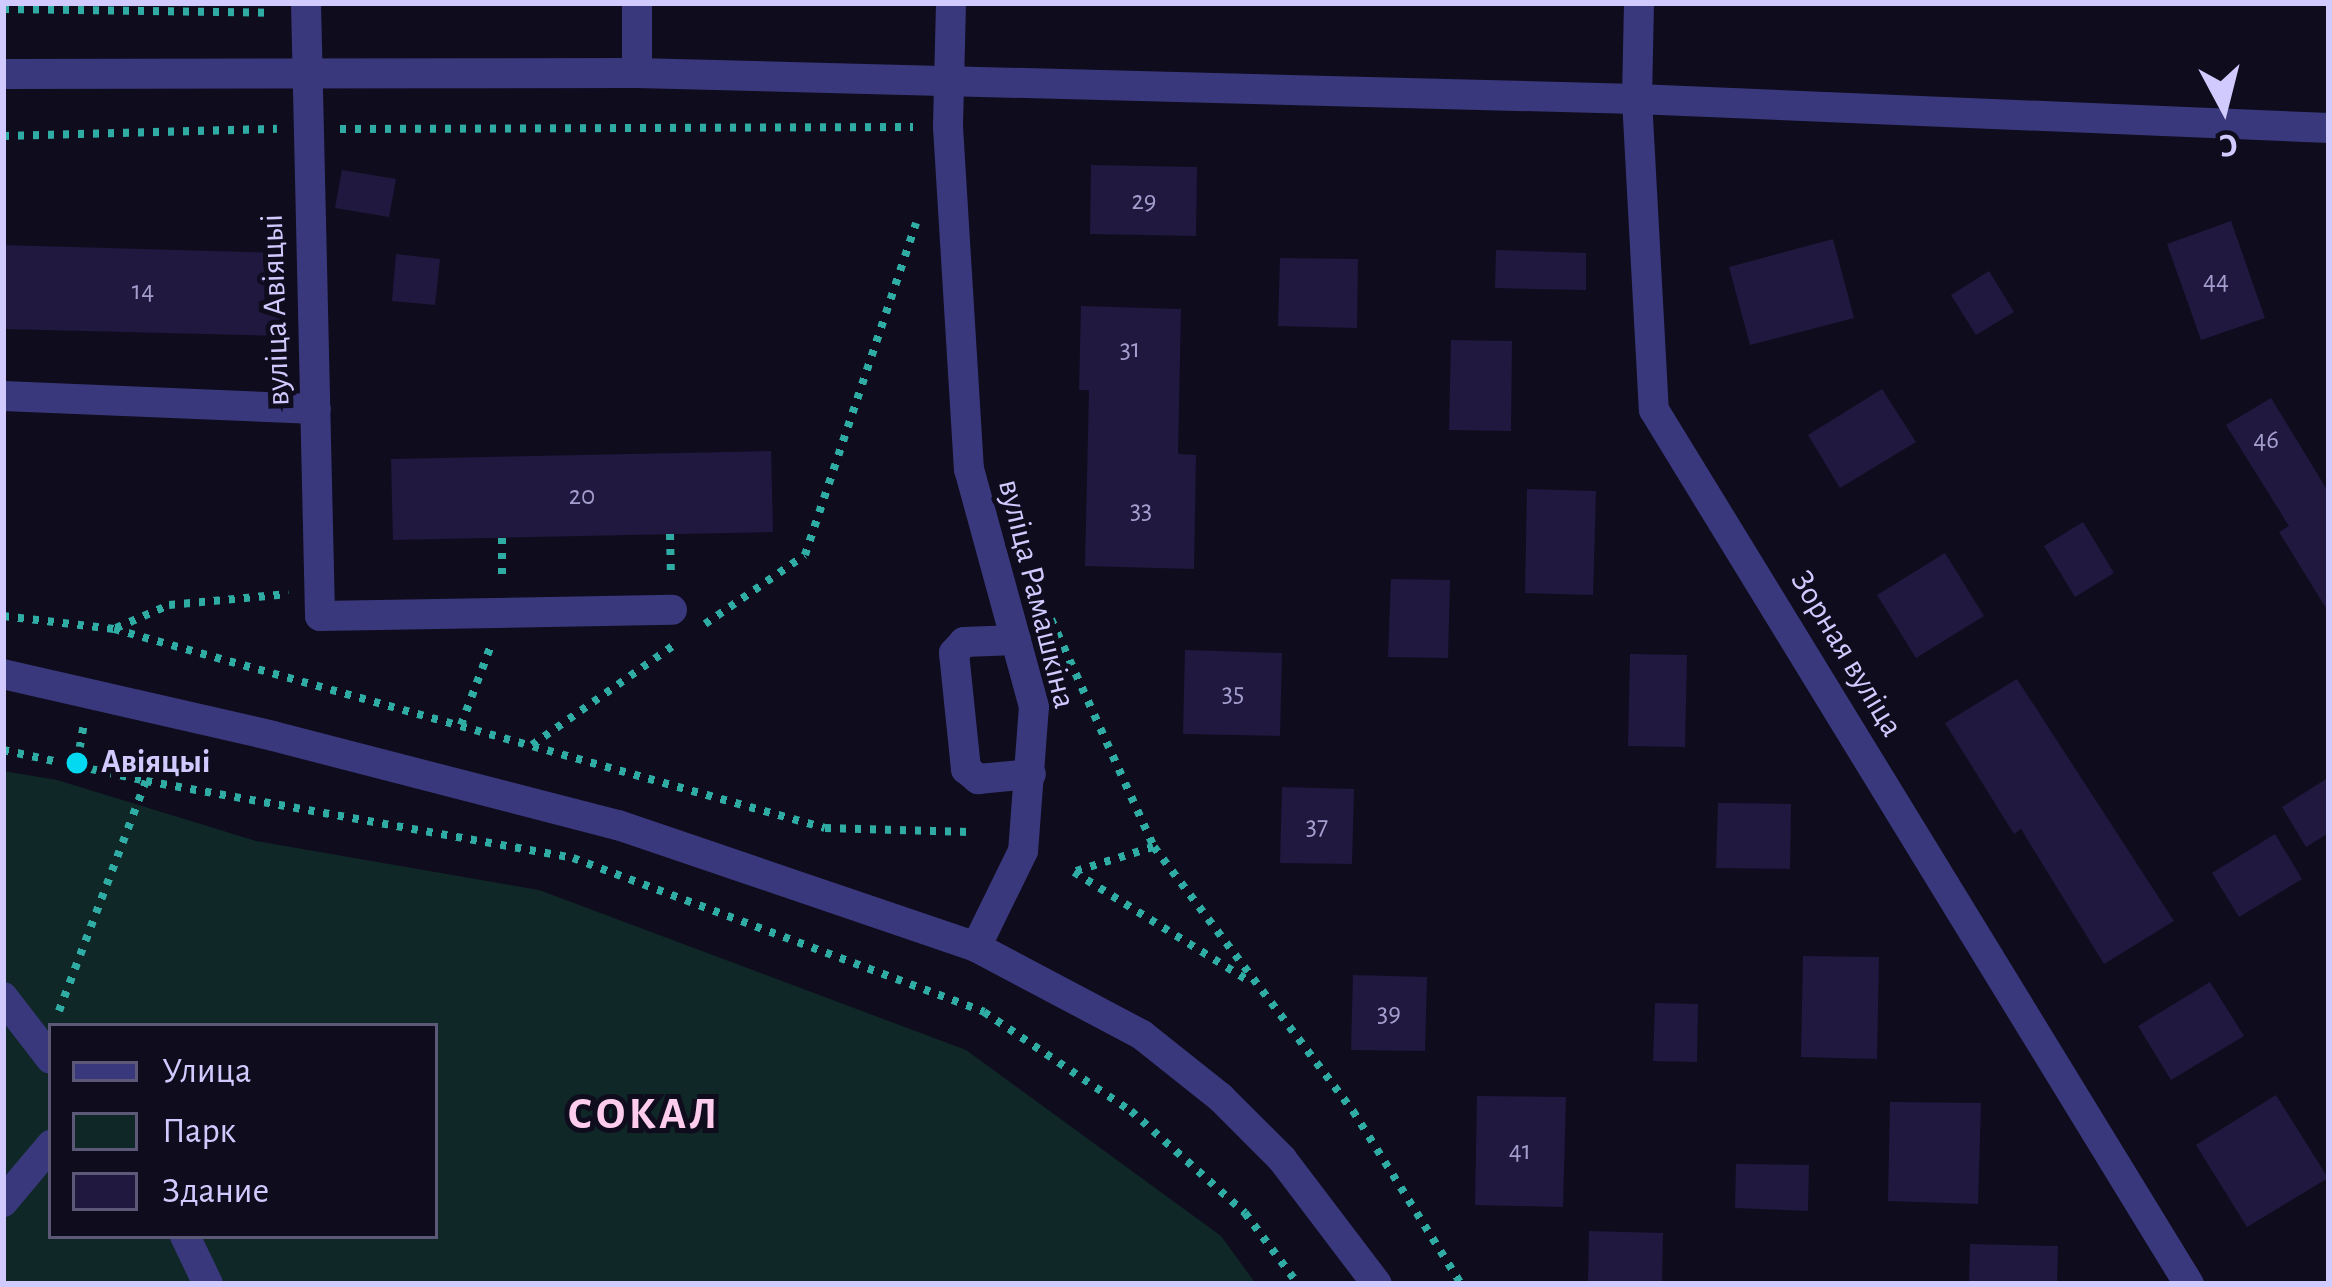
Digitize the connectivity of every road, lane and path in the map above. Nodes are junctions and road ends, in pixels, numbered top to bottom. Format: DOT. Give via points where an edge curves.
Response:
graph roads {
  1 [pos="637,3"];
  2 [pos="951,3"];
  3 [pos="1639,3"];
  4 [pos="306,8"];
  5 [pos="3,9"];
  6 [pos="637,73"];
  7 [pos="3,74"];
  8 [pos="305,74"];
  9 [pos="950,81"];
  10 [pos="1637,99"];
  11 [pos="948,128"];
  12 [pos="2329,128"];
  13 [pos="307,129"];
  14 [pos="3,136"];
  15 [pos="918,218"];
  16 [pos="3,396"];
  17 [pos="316,409"];
  18 [pos="320,603"];
  19 [pos="672,610"];
  20 [pos="1047,612"];
  21 [pos="502,613"];
  22 [pos="3,616"];
  23 [pos="114,629"];
  24 [pos="1016,640"];
  25 [pos="3,674"];
  26 [pos="461,725"];
  27 [pos="532,746"];
  28 [pos="3,750"];
  29 [pos="1031,774"];
  30 [pos="146,782"];
  31 [pos="970,832"];
  32 [pos="1154,847"];
  33 [pos="976,947"];
  34 [pos="1250,980"];
  35 [pos="3,997"];
  36 [pos="55,1023"];
  37 [pos="43,1048"];
  38 [pos="48,1149"];
  39 [pos="3,1202"];
  40 [pos="186,1239"];
  41 [pos="208,1284"];
  42 [pos="1298,1284"];
  43 [pos="1377,1284"];
  44 [pos="1461,1284"];
  45 [pos="2189,1284"];
  1 -- 6 [label="street"];
  2 -- 9 [label="street, вуліца Рамашкіна"];
  3 -- 10 [label="street, Зорная вуліца"];
  4 -- 5 [label="path"];
  4 -- 8 [label="street, вуліца Авіяцыі"];
  6 -- 8 [label="street"];
  6 -- 9 [label="street"];
  7 -- 8 [label="street"];
  8 -- 13 [label="street, вуліца Авіяцыі"];
  9 -- 10 [label="street"];
  9 -- 11 [label="street, вуліца Рамашкіна"];
  10 -- 12 [label="street"];
  10 -- 45 [label="street, Зорная вуліца" via="1654,410"];
  11 -- 13 [label="path"];
  11 -- 24 [label="street, вуліца Рамашкіна" via="969,469"];
  13 -- 14 [label="path"];
  13 -- 17 [label="street, вуліца Авіяцыі"];
  15 -- 27 [label="path" via="805,555"];
  16 -- 17 [label="street"];
  17 -- 18 [label="street, вуліца Авіяцыі"];
  18 -- 21 [label="street"];
  18 -- 23 [label="path" via="169,605"];
  19 -- 21 [label="street"];
  20 -- 32 [label="path"];
  21 -- 26 [label="path"];
  22 -- 23 [label="path"];
  23 -- 26 [label="path"];
  24 -- 29 [label="street, вуліца Рамашкіна" via="1034,706"];
  24 -- 29 [label="street" via="964,642 954,653 966,769 978,778"];
  25 -- 33 [label="street" via="618,825"];
  26 -- 27 [label="path"];
  27 -- 31 [label="path" via="825,828"];
  28 -- 30 [label="path"];
  29 -- 33 [label="street, вуліца Рамашкіна" via="1023,851"];
  30 -- 36 [label="path"];
  30 -- 42 [label="path" via="572,858 983,1012 1131,1111 1245,1214"];
  32 -- 34 [label="path"];
  32 -- 34 [label="path" via="1074,872"];
  33 -- 43 [label="street" via="1142,1035 1220,1097 1282,1159"];
  34 -- 44 [label="path" via="1353,1112"];
  35 -- 37 [label="street"];
  38 -- 39 [label="street"];
  40 -- 41 [label="street"];
}
